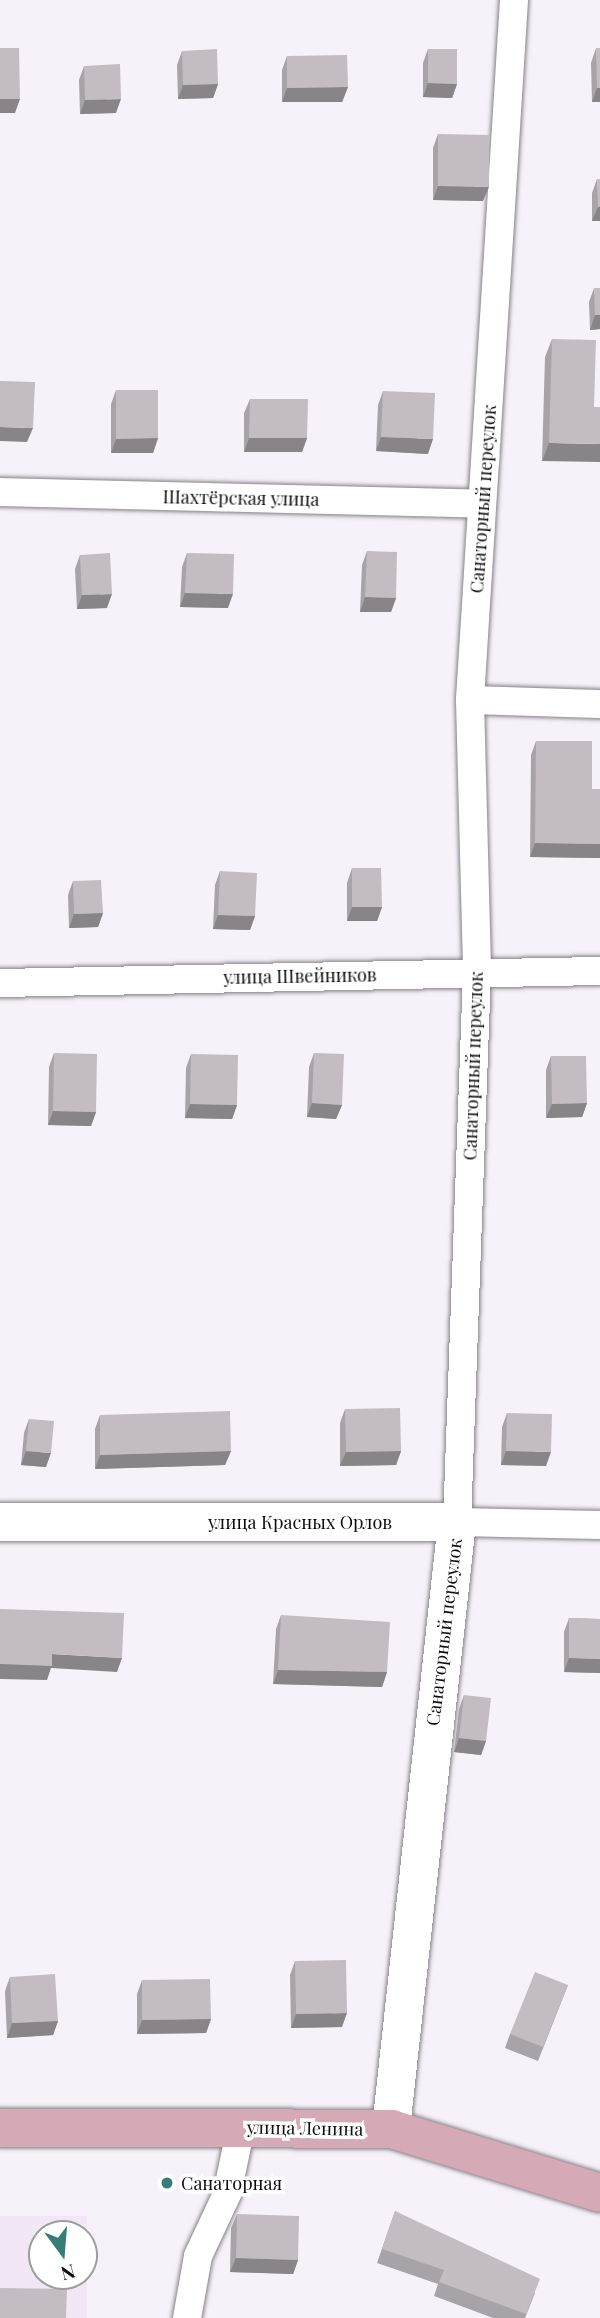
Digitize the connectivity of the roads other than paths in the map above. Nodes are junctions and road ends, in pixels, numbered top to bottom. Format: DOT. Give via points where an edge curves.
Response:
graph roads {
  1 [pos="514,0"];
  2 [pos="0,492"];
  3 [pos="482,504"];
  4 [pos="470,700"];
  5 [pos="600,704"];
  6 [pos="600,971"];
  7 [pos="477,972"];
  8 [pos="0,983"];
  9 [pos="0,1522"];
  10 [pos="457,1522"];
  11 [pos="600,1525"];
  12 [pos="241,2127"];
  13 [pos="0,2128"];
  14 [pos="391,2129"];
  15 [pos="600,2193"];
  16 [pos="187,2318"];
  1 -- 3 [label="street, Санаторный переулок"];
  2 -- 3 [label="street, Шахтёрская улица"];
  3 -- 4 [label="street, Санаторный переулок"];
  4 -- 5 [label="street"];
  4 -- 7 [label="street, Санаторный переулок"];
  6 -- 7 [label="street, улица Швейников"];
  7 -- 8 [label="street, улица Швейников"];
  7 -- 10 [label="street, Санаторный переулок"];
  9 -- 10 [label="street, улица Красных Орлов"];
  10 -- 11 [label="street, улица Красных Орлов"];
  10 -- 14 [label="street, Санаторный переулок"];
  12 -- 13 [label="main road, улица Ленина"];
  12 -- 14 [label="main road, улица Ленина"];
  12 -- 16 [label="street" via="227,2194 198,2256"];
  14 -- 15 [label="main road, улица Ленина"];
}
